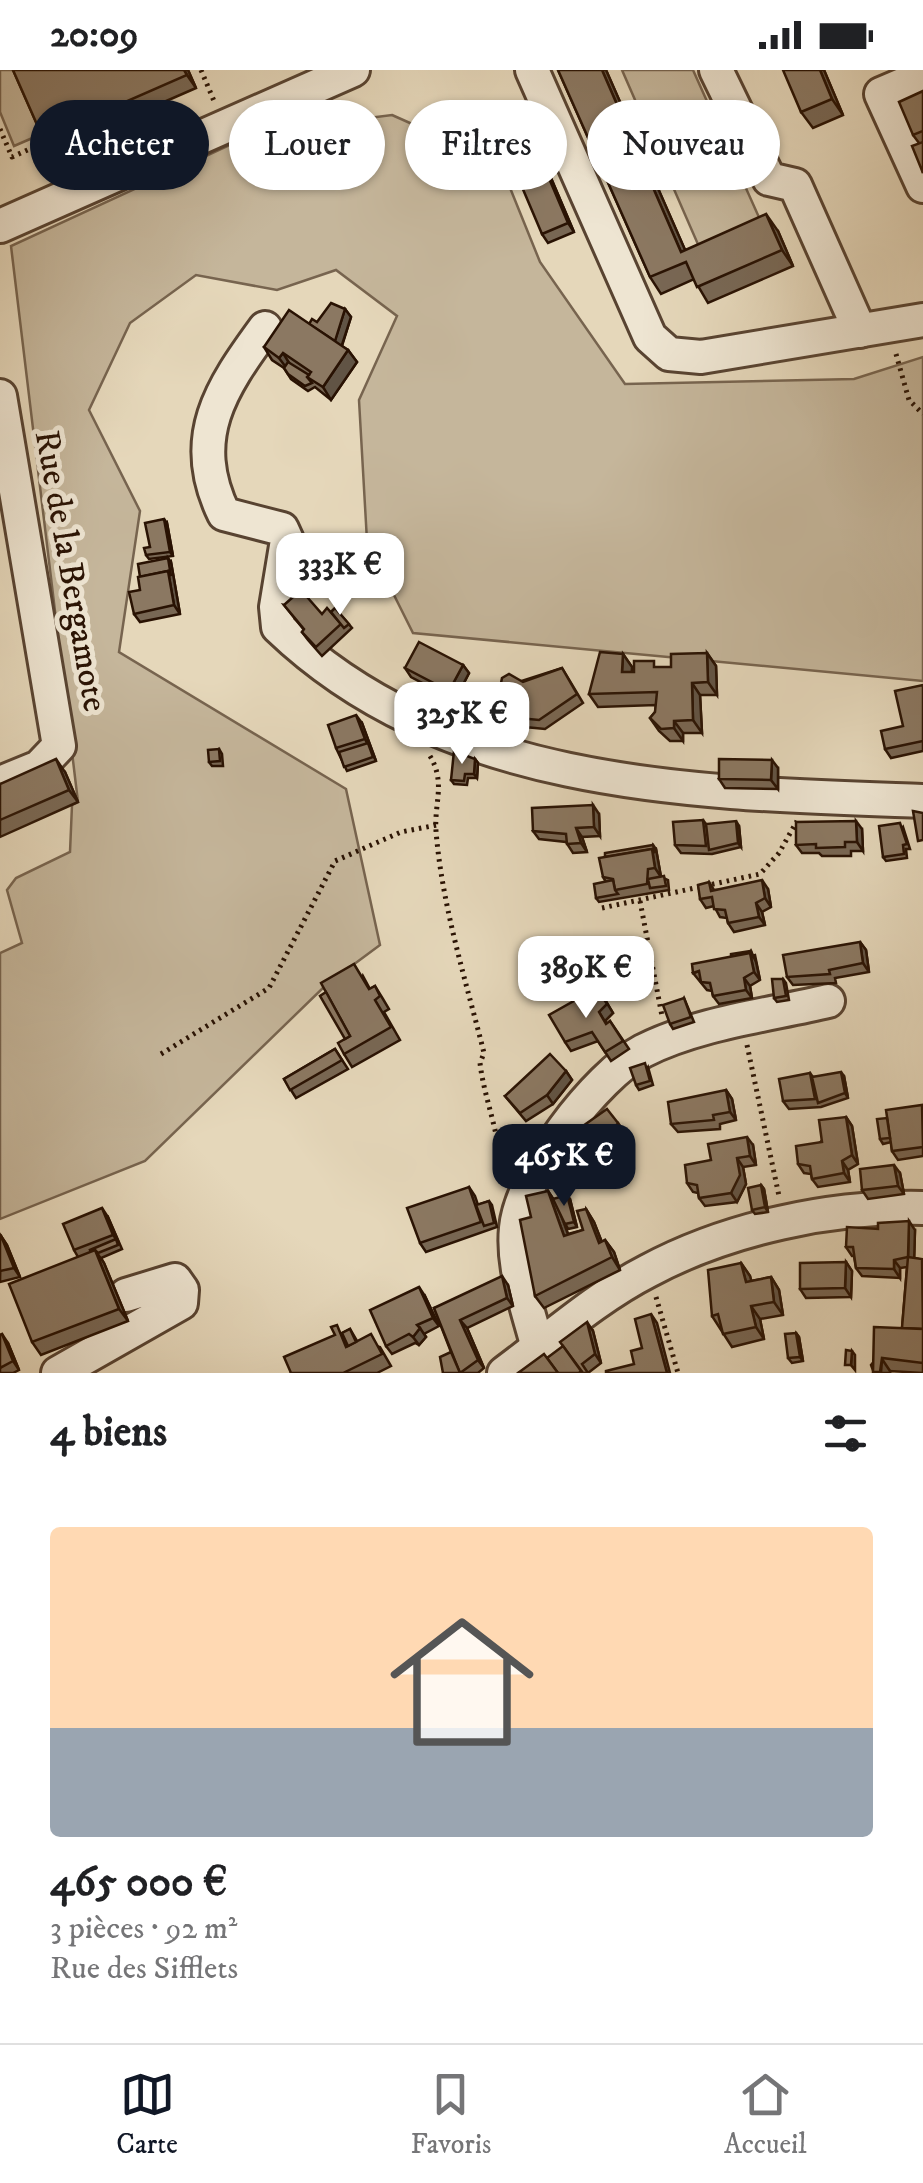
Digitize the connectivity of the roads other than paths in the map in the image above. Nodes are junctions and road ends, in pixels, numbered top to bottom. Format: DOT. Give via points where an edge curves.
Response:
graph roads {
  1 [pos="353,70"];
  2 [pos="532,70"];
  3 [pos="716,70"];
  4 [pos="923,76"];
  5 [pos="923,186"];
  6 [pos="0,226"];
  7 [pos="923,320"];
  8 [pos="265,328"];
  9 [pos="874,329"];
  10 [pos="0,397"];
  11 [pos="0,783"];
  12 [pos="923,802"];
  13 [pos="828,1001"];
  14 [pos="923,1208"];
  15 [pos="126,1295"];
  16 [pos="538,1348"];
  17 [pos="58,1373"];
  18 [pos="504,1373"];
  1 -- 6 [label="street"];
  2 -- 9 [label="street" via="660,348 680,358 720,356"];
  3 -- 9 [label="street" via="770,179 795,185"];
  4 -- 5 [label="street" via="881,94"];
  7 -- 9 [label="street"];
  8 -- 12 [label="street" via="222,388 208,437 213,490 224,514 282,530 287,540 278,627 339,679 432,738 668,789"];
  10 -- 11 [label="street, Rue de la Bergamote" via="59,746 39,767"];
  13 -- 16 [label="street" via="667,1041 623,1064 593,1093 522,1198 517,1264"];
  14 -- 16 [label="street" via="784,1223 643,1273"];
  15 -- 17 [label="street" via="164,1280 175,1280 182,1290 181,1303"];
  16 -- 18 [label="street"];
}
